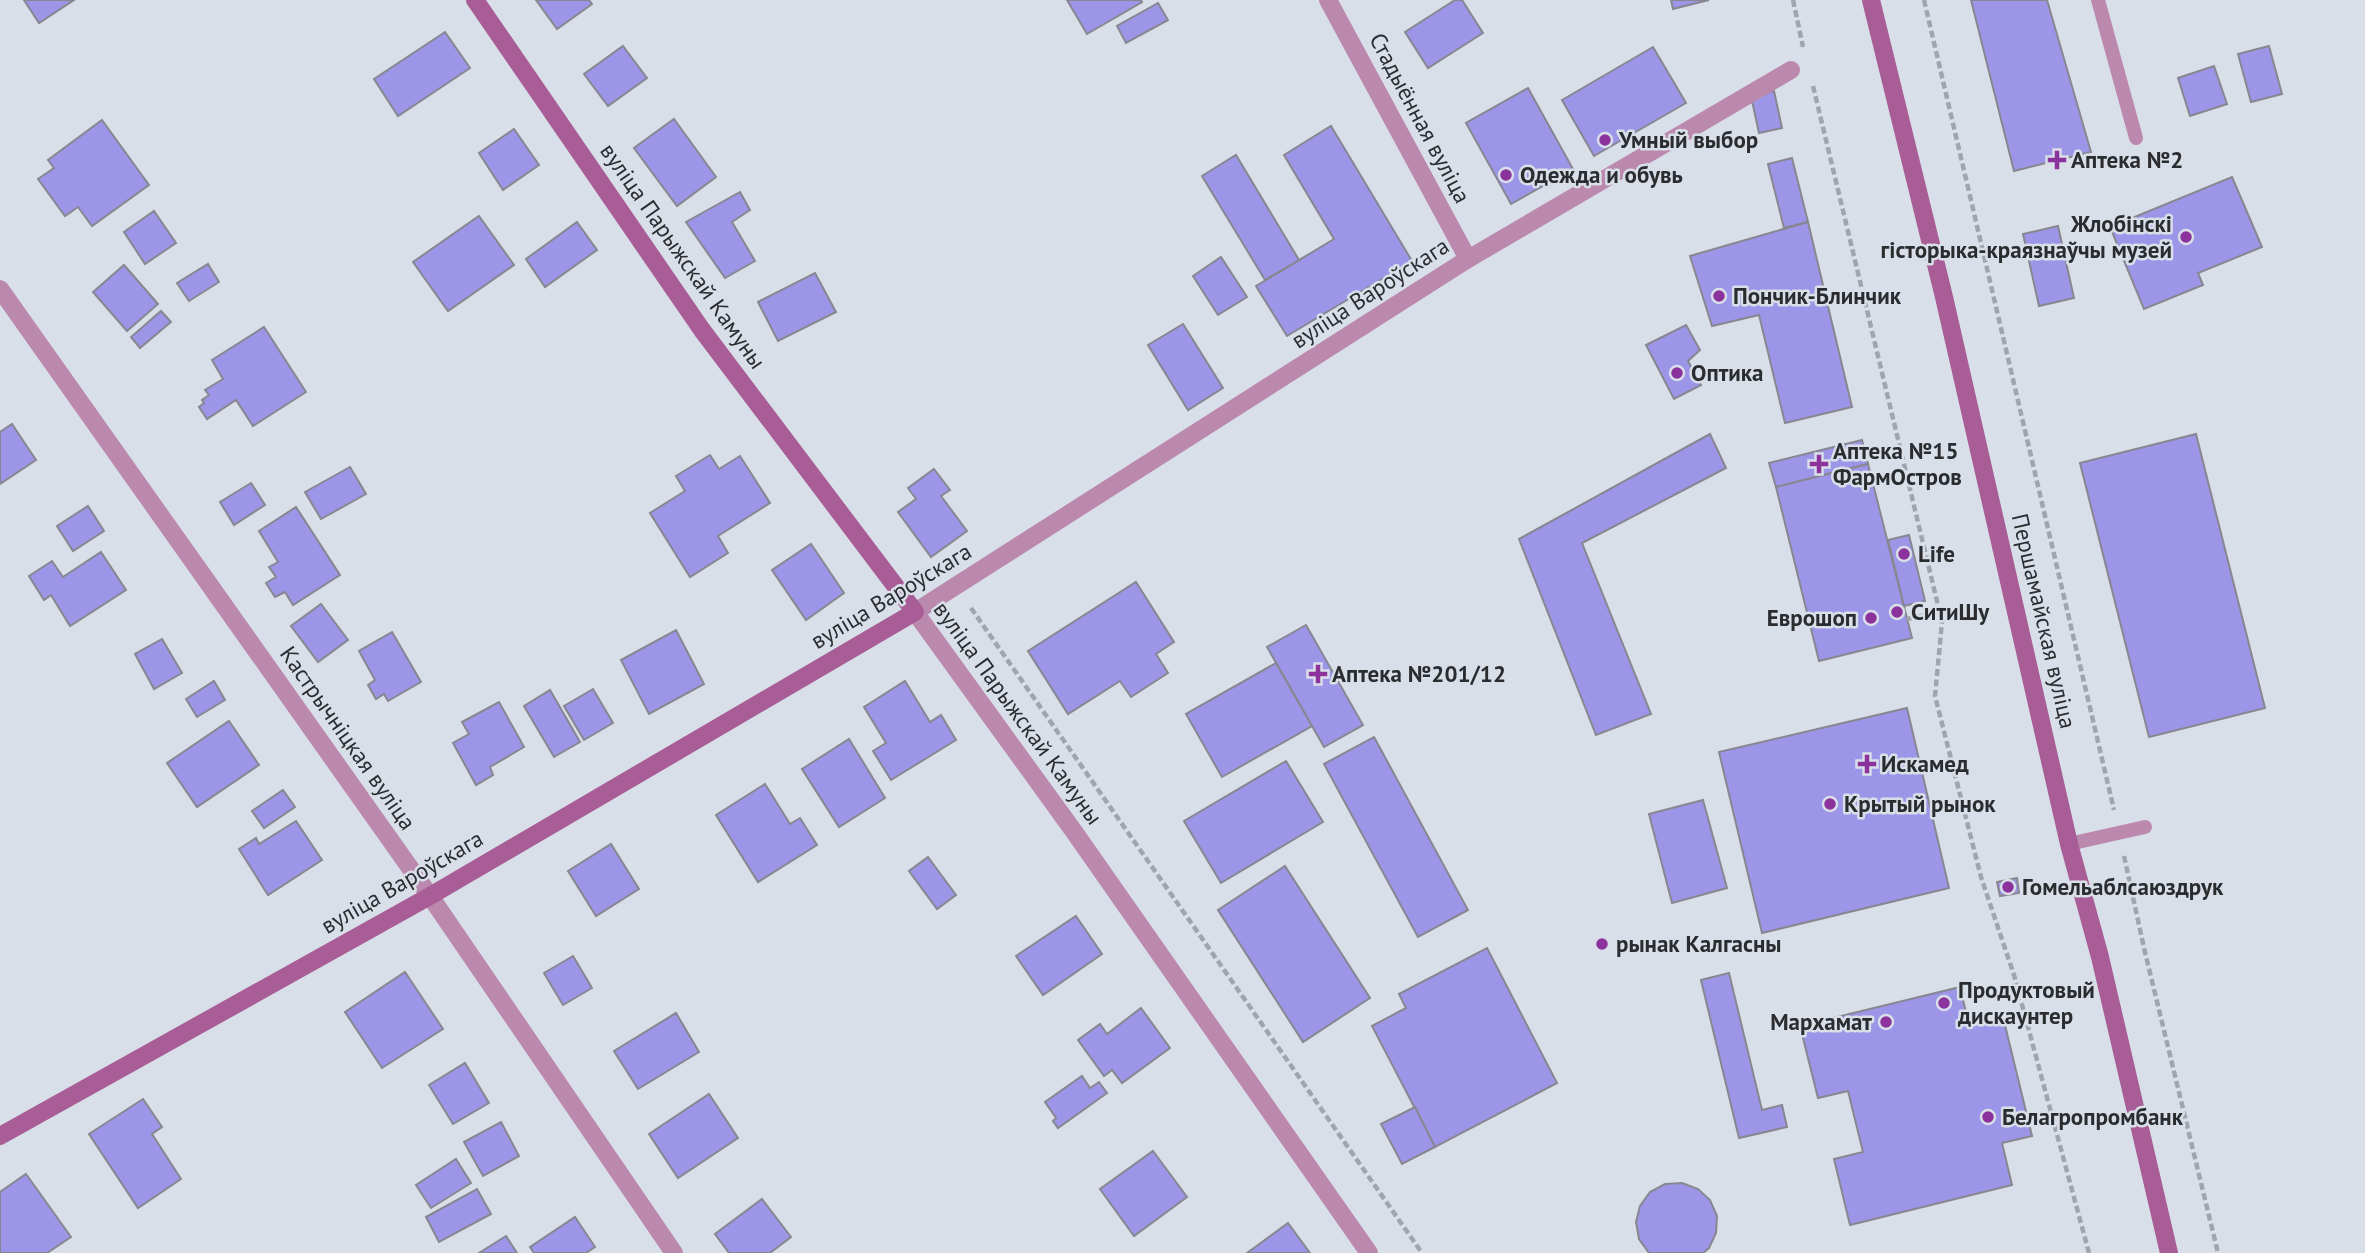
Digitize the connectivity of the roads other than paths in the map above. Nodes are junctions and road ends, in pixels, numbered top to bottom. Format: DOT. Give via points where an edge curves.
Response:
graph roads {
  1 [pos="475,0"];
  2 [pos="1328,0"];
  3 [pos="1871,0"];
  4 [pos="2098,0"];
  5 [pos="1791,70"];
  6 [pos="2136,138"];
  7 [pos="1468,259"];
  8 [pos="0,289"];
  9 [pos="915,612"];
  10 [pos="2145,827"];
  11 [pos="2069,844"];
  12 [pos="430,896"];
  13 [pos="0,1136"];
  14 [pos="674,1253"];
  15 [pos="1369,1253"];
  16 [pos="2169,1253"];
  1 -- 9 [label="street, вуліца Парыжскай Камуны" via="702,330"];
  2 -- 7 [label="street, Стадыённая вуліца"];
  3 -- 11 [label="street, Першамайская вуліца"];
  4 -- 6 [label="lane"];
  5 -- 7 [label="street, вуліца Вароўскага"];
  7 -- 9 [label="street, вуліца Вароўскага"];
  8 -- 12 [label="street, Кастрычніцкая вуліца"];
  9 -- 12 [label="street, вуліца Вароўскага"];
  9 -- 15 [label="street, вуліца Парыжскай Камуны"];
  10 -- 11 [label="lane"];
  11 -- 16 [label="street, Першамайская вуліца"];
  12 -- 13 [label="street, вуліца Вароўскага"];
  12 -- 14 [label="street, Кастрычніцкая вуліца"];
}
